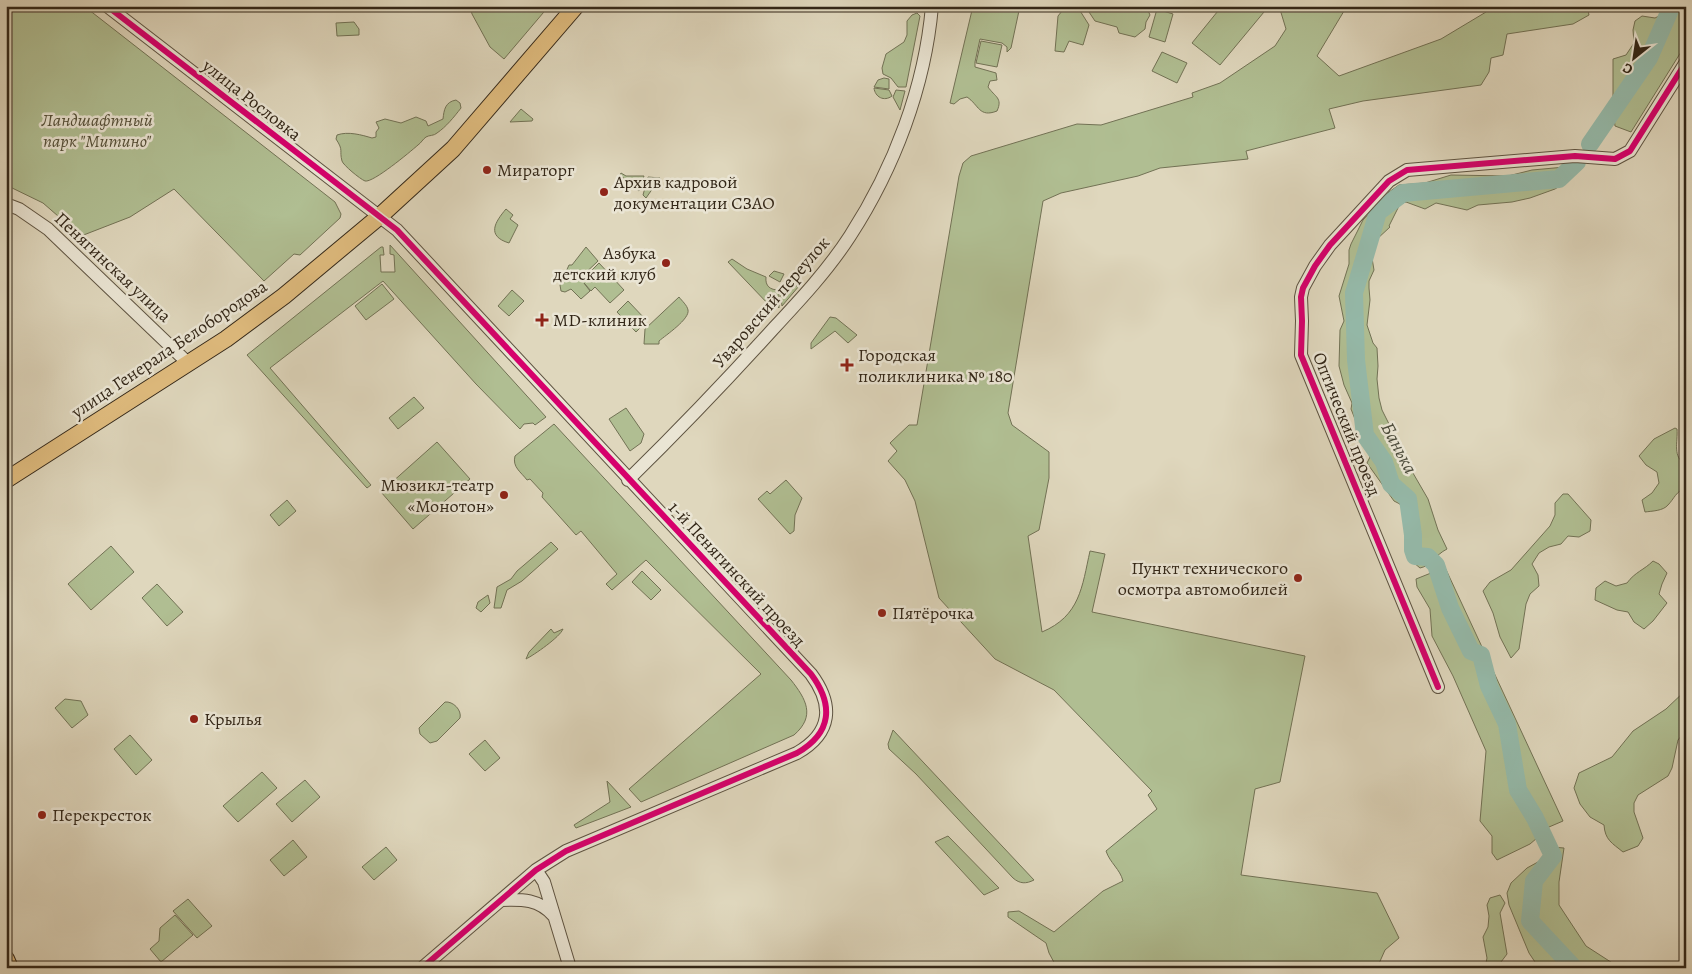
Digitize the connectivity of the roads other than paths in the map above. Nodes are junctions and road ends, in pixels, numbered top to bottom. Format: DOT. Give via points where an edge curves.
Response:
graph roads {
  1 [pos="107,6"];
  2 [pos="576,6"];
  3 [pos="932,6"];
  4 [pos="1686,62"];
  5 [pos="6,204"];
  6 [pos="380,216"];
  7 [pos="189,364"];
  8 [pos="6,480"];
  9 [pos="628,480"];
  10 [pos="1438,687"];
  11 [pos="536,870"];
  12 [pos="501,900"];
  13 [pos="555,917"];
  14 [pos="6,959"];
  15 [pos="10,968"];
  16 [pos="422,968"];
  17 [pos="570,968"];
  1 -- 6 [label="street, улица Рословка"];
  2 -- 6 [label="main road, улица Генерала Белобородова" via="452,149"];
  3 -- 9 [label="street, Уваровский переулок" via="918,78 897,147 850,236 802,298"];
  4 -- 10 [label="street, Оптический проезд" via="1630,152 1616,159 1575,156 1407,170 1389,181 1330,245 1303,288 1301,355"];
  5 -- 7 [label="street, Пенягинская улица" via="48,229"];
  6 -- 7 [label="main road, улица Генерала Белобородова" via="260,314"];
  6 -- 9 [label="street, 1-й Пенягинский проезд" via="408,242"];
  7 -- 8 [label="main road, улица Генерала Белобородова"];
  9 -- 11 [label="street, 1-й Пенягинский проезд" via="819,685 826,704 825,724 816,740 797,753 566,851"];
  11 -- 12 [label="street, 1-й Пенягинский проезд"];
  11 -- 13 [label="street" via="544,882"];
  12 -- 13 [label="street" via="541,904"];
  12 -- 16 [label="street, 1-й Пенягинский проезд"];
  13 -- 17 [label="street"];
  14 -- 15 [label="main road"];
}
